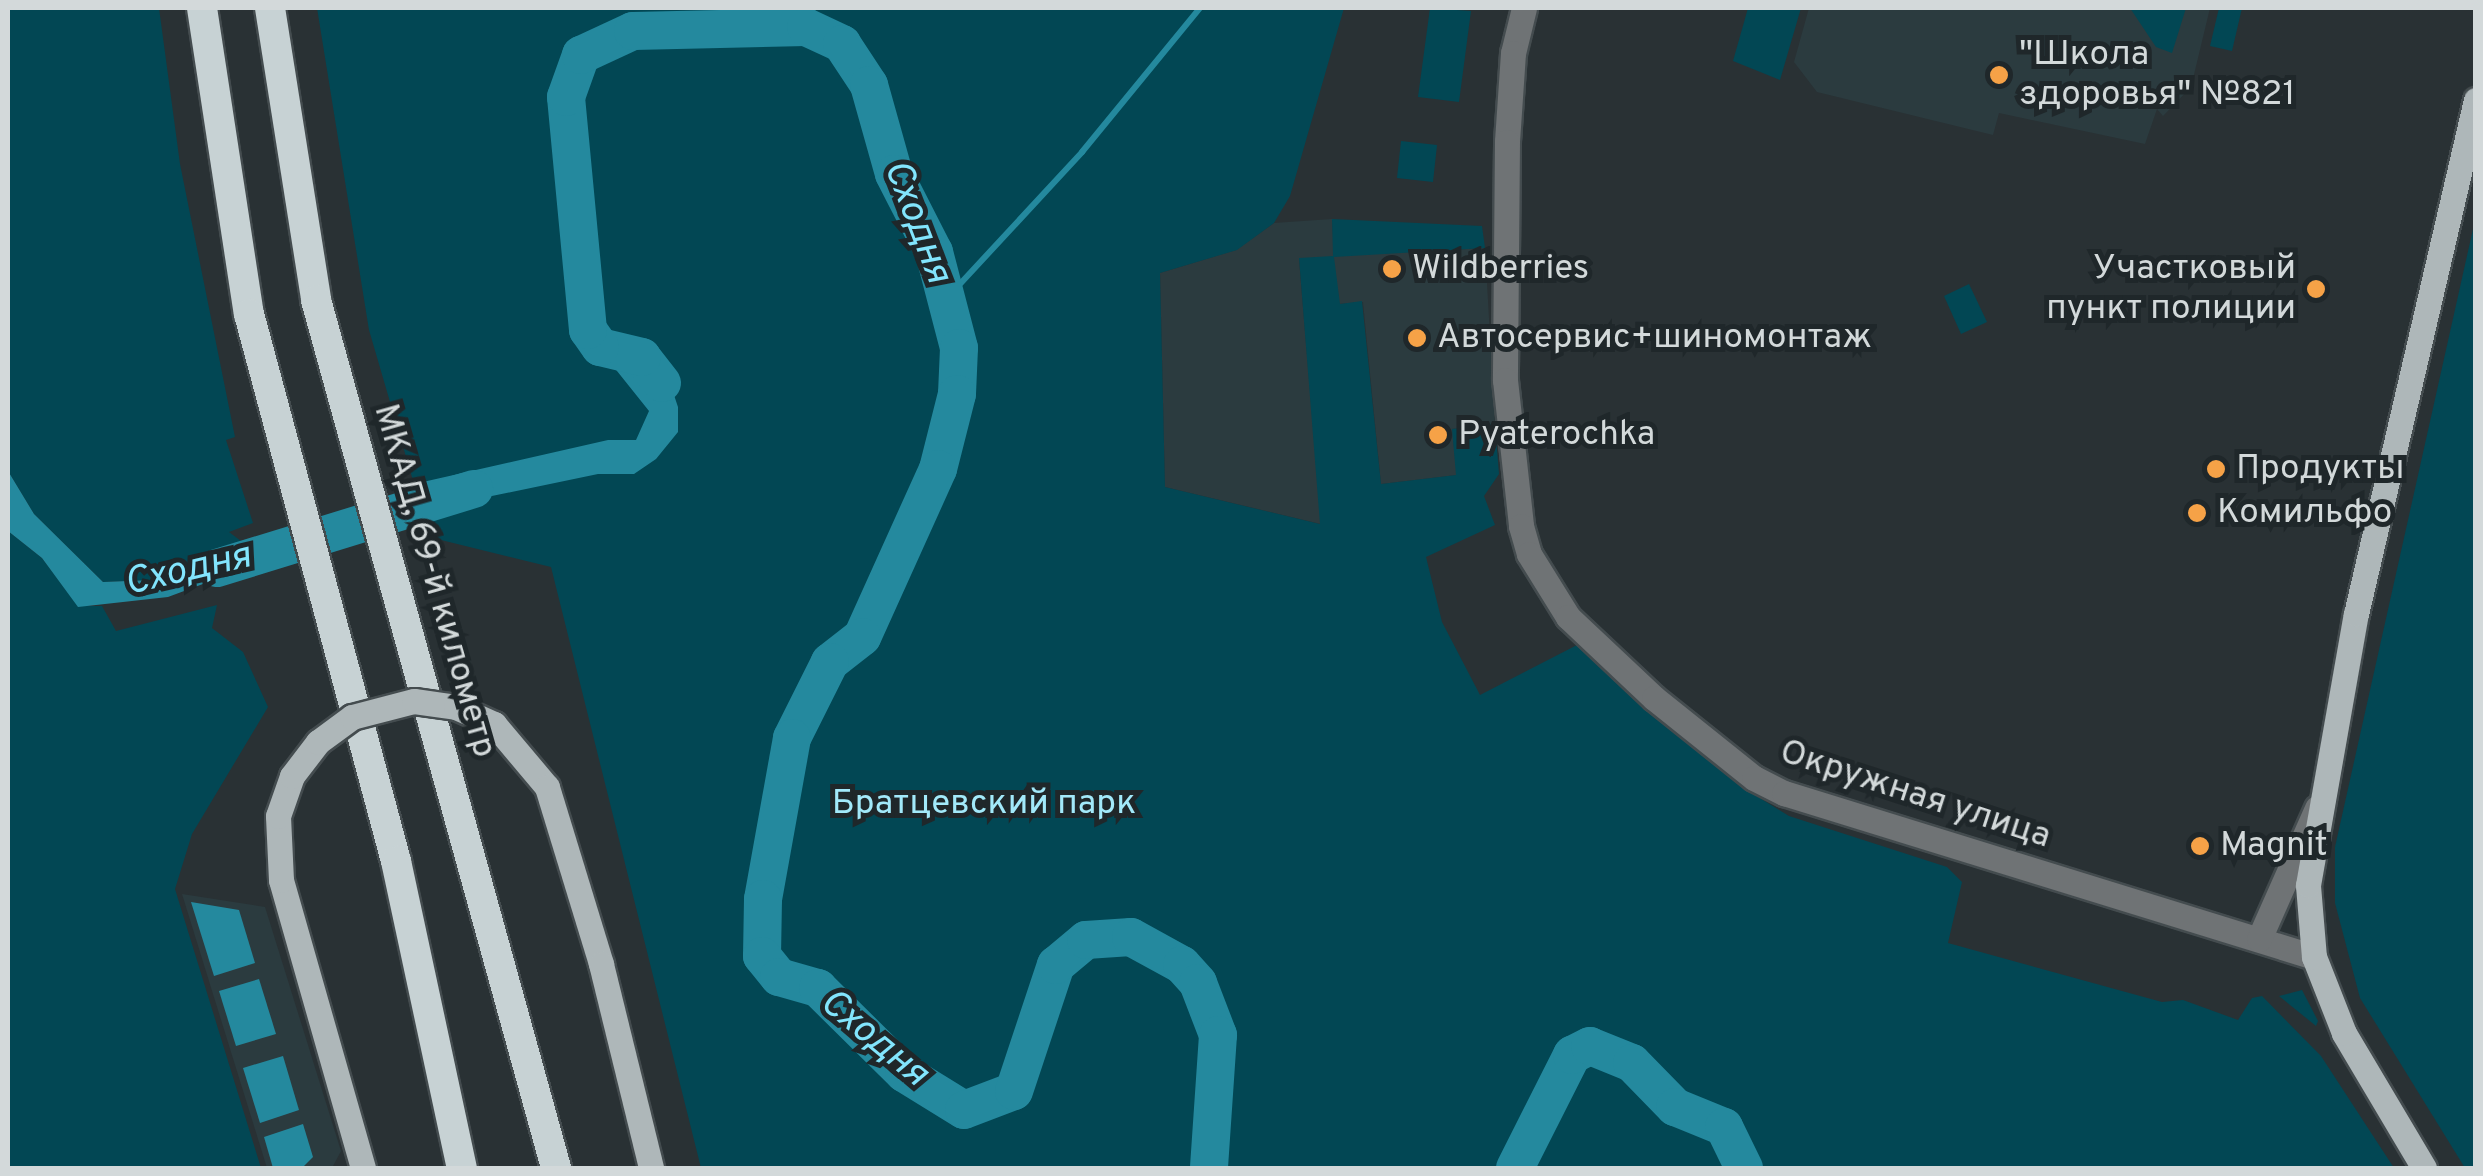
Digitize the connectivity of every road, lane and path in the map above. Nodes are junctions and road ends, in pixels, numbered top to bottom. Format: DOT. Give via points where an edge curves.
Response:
graph roads {
  1 [pos="202,8"];
  2 [pos="270,8"];
  3 [pos="1524,8"];
  4 [pos="2476,100"];
  5 [pos="2317,808"];
  6 [pos="2258,939"];
  7 [pos="2314,957"];
  8 [pos="363,1168"];
  9 [pos="458,1168"];
  10 [pos="556,1168"];
  11 [pos="651,1168"];
  12 [pos="2424,1168"];
  1 -- 9 [label="highway" via="246,296 446,1077"];
  2 -- 10 [label="highway, МКАД, 69-й километр" via="316,300"];
  3 -- 6 [label="street, Окружная улица" via="1513,53 1507,142 1504,380 1520,526 1528,554 1568,617 1654,698 1754,778 1784,793"];
  4 -- 5 [label="main road"];
  5 -- 6 [label="street"];
  5 -- 7 [label="main road" via="2308,885"];
  6 -- 7 [label="street, Окружная улица"];
  7 -- 12 [label="main road" via="2344,1034"];
  8 -- 11 [label="main road, bridge" via="281,880 278,816 292,776 318,742 352,717 414,702 456,707 494,724 546,787 601,964"];
}
